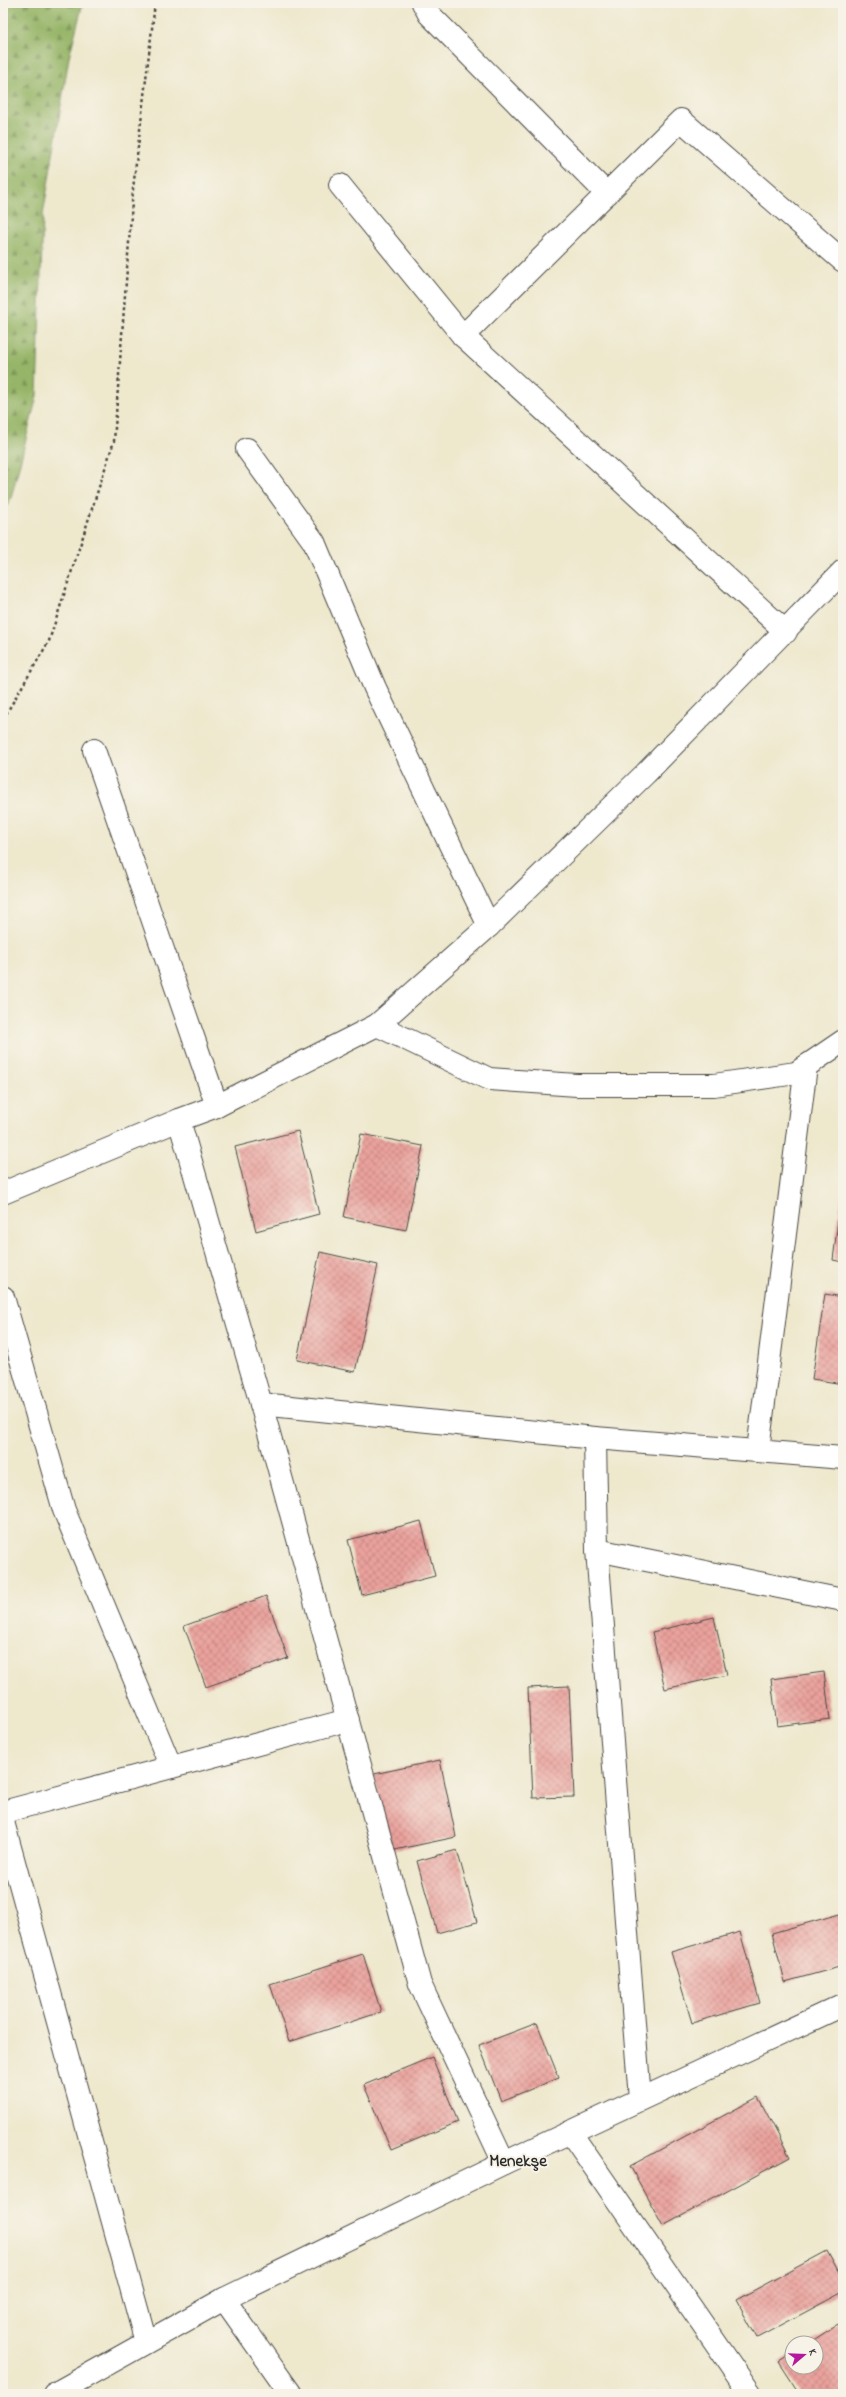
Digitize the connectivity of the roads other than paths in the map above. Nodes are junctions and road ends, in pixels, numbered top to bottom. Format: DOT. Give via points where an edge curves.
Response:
graph roads {
  1 [pos="423,3"];
  2 [pos="340,185"];
  3 [pos="606,194"];
  4 [pos="843,261"];
  5 [pos="463,336"];
  6 [pos="247,450"];
  7 [pos="843,572"];
  8 [pos="786,632"];
  9 [pos="94,750"];
  10 [pos="490,926"];
  11 [pos="377,1025"];
  12 [pos="843,1040"];
  13 [pos="806,1066"];
  14 [pos="217,1106"];
  15 [pos="179,1120"];
  16 [pos="3,1193"];
  17 [pos="3,1297"];
  18 [pos="261,1404"];
  19 [pos="595,1438"];
  20 [pos="758,1450"];
  21 [pos="843,1458"];
  22 [pos="597,1550"];
  23 [pos="843,1600"];
  24 [pos="348,1720"];
  25 [pos="171,1767"];
  26 [pos="3,1812"];
  27 [pos="3,1822"];
  28 [pos="843,2005"];
  29 [pos="640,2098"];
  30 [pos="570,2132"];
  31 [pos="504,2163"];
  32 [pos="224,2299"];
  33 [pos="146,2342"];
  34 [pos="54,2394"];
  35 [pos="291,2394"];
  36 [pos="751,2394"];
  1 -- 3 [label="street" via="429,14"];
  2 -- 5 [label="street"];
  3 -- 4 [label="street" via="681,120"];
  3 -- 5 [label="street"];
  5 -- 8 [label="street"];
  6 -- 10 [label="street" via="314,542 375,688"];
  7 -- 8 [label="street"];
  8 -- 10 [label="street"];
  9 -- 14 [label="street"];
  10 -- 11 [label="street"];
  11 -- 13 [label="street" via="489,1079 577,1084 714,1085 796,1073"];
  11 -- 14 [label="street"];
  12 -- 13 [label="street"];
  13 -- 20 [label="street"];
  14 -- 15 [label="street"];
  15 -- 16 [label="street"];
  15 -- 18 [label="street"];
  17 -- 25 [label="street" via="64,1510"];
  18 -- 19 [label="street"];
  18 -- 24 [label="street"];
  19 -- 20 [label="street"];
  19 -- 22 [label="street"];
  20 -- 21 [label="street"];
  22 -- 23 [label="street"];
  22 -- 29 [label="street"];
  24 -- 25 [label="street"];
  24 -- 31 [label="street" via="420,1984"];
  25 -- 26 [label="street"];
  27 -- 33 [label="street"];
  28 -- 29 [label="street"];
  29 -- 30 [label="street"];
  30 -- 31 [label="street"];
  30 -- 36 [label="street"];
  31 -- 32 [label="street"];
  32 -- 33 [label="street"];
  32 -- 35 [label="street"];
  33 -- 34 [label="street"];
}
